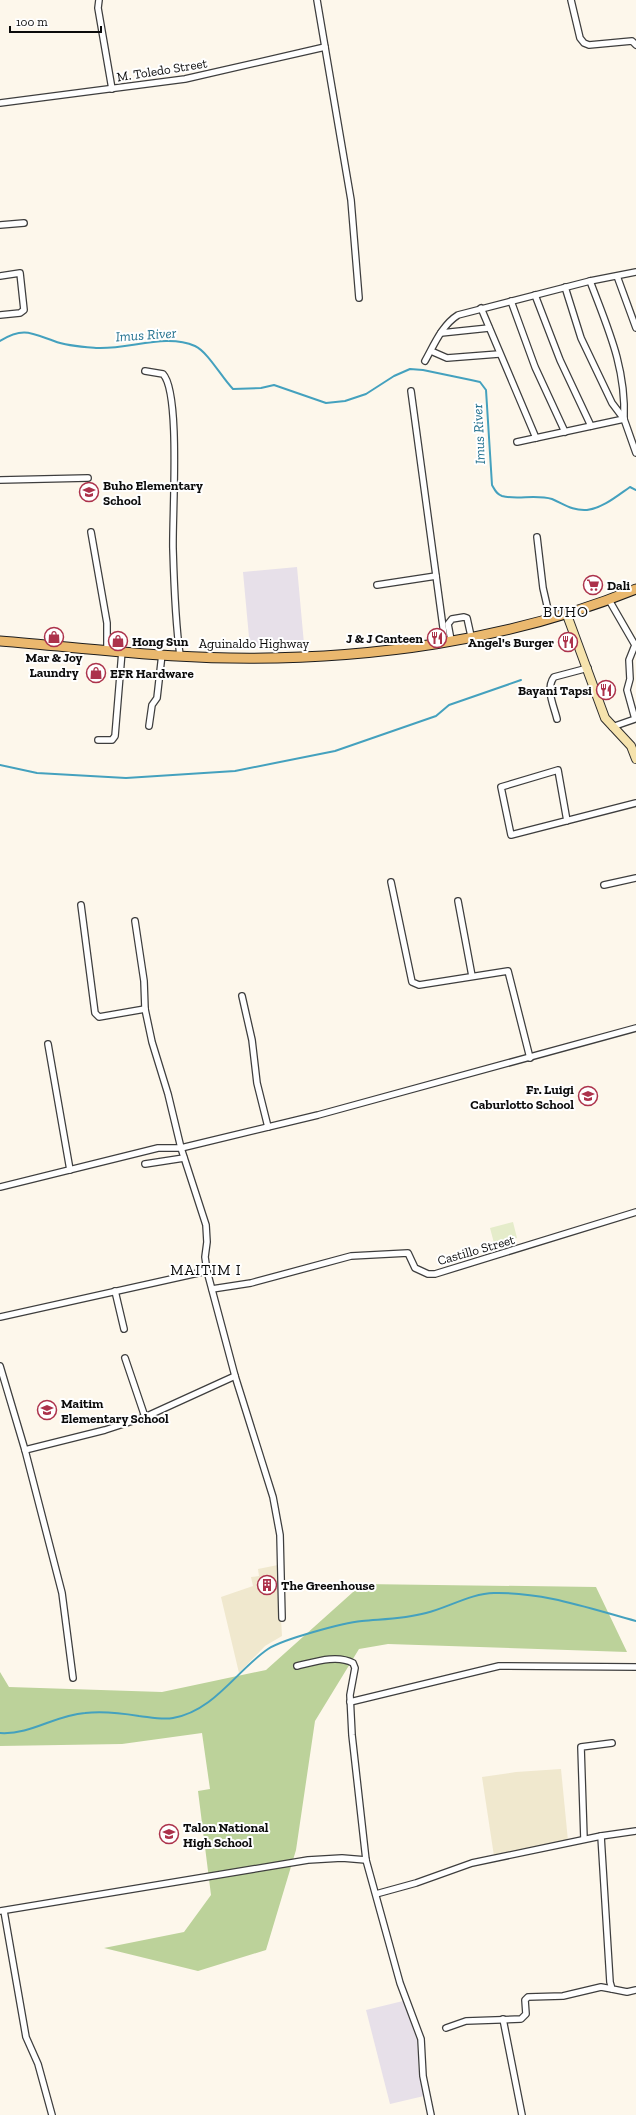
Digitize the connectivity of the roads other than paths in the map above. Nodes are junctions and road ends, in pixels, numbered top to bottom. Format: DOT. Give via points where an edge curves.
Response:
graph roads {
  1 [pos="99,0"];
  2 [pos="317,0"];
  3 [pos="572,0"];
  4 [pos="636,45"];
  5 [pos="325,47"];
  6 [pos="112,89"];
  7 [pos="0,103"];
  8 [pos="24,223"];
  9 [pos="0,225"];
  10 [pos="636,272"];
  11 [pos="0,276"];
  12 [pos="617,276"];
  13 [pos="590,281"];
  14 [pos="565,287"];
  15 [pos="535,295"];
  16 [pos="359,298"];
  17 [pos="511,301"];
  18 [pos="481,308"];
  19 [pos="0,315"];
  20 [pos="489,328"];
  21 [pos="636,328"];
  22 [pos="441,332"];
  23 [pos="431,351"];
  24 [pos="499,354"];
  25 [pos="425,361"];
  26 [pos="145,371"];
  27 [pos="411,391"];
  28 [pos="624,419"];
  29 [pos="592,426"];
  30 [pos="565,432"];
  31 [pos="536,438"];
  32 [pos="633,438"];
  33 [pos="517,442"];
  34 [pos="636,453"];
  35 [pos="88,478"];
  36 [pos="0,480"];
  37 [pos="91,532"];
  38 [pos="537,537"];
  39 [pos="436,576"];
  40 [pos="377,585"];
  41 [pos="636,588"];
  42 [pos="609,600"];
  43 [pos="549,614"];
  44 [pos="567,615"];
  45 [pos="507,629"];
  46 [pos="471,636"];
  47 [pos="0,641"];
  48 [pos="448,641"];
  49 [pos="107,650"];
  50 [pos="122,651"];
  51 [pos="162,654"];
  52 [pos="180,656"];
  53 [pos="588,668"];
  54 [pos="557,719"];
  55 [pos="634,722"];
  56 [pos="149,726"];
  57 [pos="612,727"];
  58 [pos="98,740"];
  59 [pos="636,759"];
  60 [pos="636,803"];
  61 [pos="567,821"];
  62 [pos="636,878"];
  63 [pos="391,882"];
  64 [pos="604,885"];
  65 [pos="458,901"];
  66 [pos="81,905"];
  67 [pos="135,921"];
  68 [pos="472,976"];
  69 [pos="242,996"];
  70 [pos="145,1009"];
  71 [pos="636,1028"];
  72 [pos="48,1044"];
  73 [pos="530,1058"];
  74 [pos="268,1127"];
  75 [pos="181,1148"];
  76 [pos="184,1158"];
  77 [pos="144,1164"];
  78 [pos="70,1170"];
  79 [pos="0,1187"];
  80 [pos="636,1212"];
  81 [pos="207,1271"];
  82 [pos="212,1289"];
  83 [pos="115,1291"];
  84 [pos="0,1317"];
  85 [pos="124,1329"];
  86 [pos="125,1358"];
  87 [pos="0,1366"];
  88 [pos="235,1376"];
  89 [pos="145,1416"];
  90 [pos="25,1450"];
  91 [pos="282,1618"];
  92 [pos="297,1666"];
  93 [pos="636,1667"];
  94 [pos="73,1678"];
  95 [pos="350,1702"];
  96 [pos="612,1743"];
  97 [pos="636,1830"];
  98 [pos="601,1836"];
  99 [pos="584,1839"];
  100 [pos="366,1860"];
  101 [pos="376,1894"];
  102 [pos="2,1911"];
  103 [pos="612,1988"];
  104 [pos="636,1990"];
  105 [pos="503,2019"];
  106 [pos="446,2028"];
  107 [pos="52,2115"];
  108 [pos="431,2115"];
  109 [pos="522,2115"];
  1 -- 6 [label="street" via="98,8"];
  2 -- 5 [label="street"];
  3 -- 4 [label="street" via="580,38 584,43 589,45 632,41"];
  5 -- 6 [label="street, M. Toledo Street" via="197,77"];
  5 -- 16 [label="street" via="351,200"];
  6 -- 7 [label="street, M. Toledo Street"];
  8 -- 9 [label="street"];
  10 -- 12 [label="street"];
  11 -- 19 [label="street" via="20,273 24,310 20,313"];
  12 -- 13 [label="street"];
  12 -- 21 [label="street"];
  13 -- 14 [label="street"];
  13 -- 28 [label="street" via="618,357 625,400"];
  14 -- 15 [label="street"];
  14 -- 28 [label="street" via="581,338 612,403"];
  15 -- 17 [label="street"];
  15 -- 29 [label="street" via="560,360"];
  17 -- 18 [label="street"];
  17 -- 30 [label="street" via="535,367"];
  18 -- 20 [label="street"];
  18 -- 22 [label="street" via="452,318"];
  20 -- 22 [label="street"];
  20 -- 24 [label="street"];
  22 -- 23 [label="street"];
  23 -- 24 [label="street" via="447,358"];
  23 -- 25 [label="street"];
  24 -- 31 [label="street"];
  26 -- 52 [label="street" via="163,374 169,386 175,448 173,547 176,626"];
  27 -- 39 [label="street"];
  28 -- 29 [label="street"];
  28 -- 32 [label="street"];
  29 -- 30 [label="street"];
  30 -- 31 [label="street"];
  31 -- 33 [label="street"];
  32 -- 34 [label="street"];
  35 -- 36 [label="street"];
  37 -- 49 [label="street" via="107,623"];
  38 -- 43 [label="street"];
  39 -- 40 [label="street"];
  39 -- 48 [label="street"];
  41 -- 42 [label="main road, Aguinaldo Highway"];
  41 -- 43 [label="main road, Aguinaldo Highway"];
  42 -- 44 [label="main road, Aguinaldo Highway"];
  42 -- 55 [label="street" via="635,645 628,668 628,690"];
  43 -- 45 [label="main road, Aguinaldo Highway"];
  44 -- 45 [label="main road, Aguinaldo Highway"];
  44 -- 53 [label="street"];
  45 -- 46 [label="main road, Aguinaldo Highway"];
  46 -- 48 [label="main road, Aguinaldo Highway"];
  46 -- 48 [label="street" via="467,618 464,616 455,618 448,624"];
  47 -- 49 [label="main road, Aguinaldo Highway"];
  48 -- 52 [label="main road, Aguinaldo Highway" via="394,650 328,656"];
  49 -- 50 [label="main road, Aguinaldo Highway"];
  50 -- 51 [label="main road, Aguinaldo Highway"];
  50 -- 58 [label="street" via="115,736 112,740"];
  51 -- 52 [label="main road, Aguinaldo Highway"];
  51 -- 56 [label="street" via="157,698 152,705"];
  53 -- 54 [label="street" via="554,677 551,681 550,694"];
  53 -- 57 [label="street" via="599,703"];
  55 -- 57 [label="street"];
  57 -- 59 [label="street" via="630,746"];
  60 -- 61 [label="street"];
  61 -- 61 [label="street" via="511,835 501,787 558,770"];
  62 -- 64 [label="street"];
  63 -- 68 [label="street" via="412,982 419,986"];
  65 -- 68 [label="street"];
  66 -- 70 [label="street" via="95,1013 99,1017"];
  67 -- 70 [label="street" via="144,981"];
  68 -- 73 [label="street" via="508,971"];
  69 -- 74 [label="street" via="252,1040 257,1083"];
  70 -- 75 [label="street"];
  71 -- 73 [label="street"];
  72 -- 78 [label="street"];
  73 -- 74 [label="street"];
  74 -- 75 [label="street"];
  75 -- 76 [label="street"];
  75 -- 78 [label="street" via="158,1148"];
  76 -- 77 [label="street"];
  76 -- 81 [label="street" via="206,1225"];
  78 -- 79 [label="street"];
  80 -- 82 [label="street, Castillo Street" via="435,1274 414,1268 408,1253 350,1256 251,1283"];
  81 -- 82 [label="street"];
  81 -- 83 [label="street"];
  82 -- 88 [label="street"];
  83 -- 84 [label="street"];
  83 -- 85 [label="street"];
  86 -- 89 [label="street"];
  87 -- 90 [label="street"];
  88 -- 89 [label="street"];
  88 -- 91 [label="street" via="273,1497 280,1535"];
  89 -- 90 [label="street" via="105,1430"];
  90 -- 94 [label="street" via="62,1593"];
  92 -- 95 [label="street" via="324,1660 346,1659 353,1663 355,1668"];
  93 -- 95 [label="street" via="499,1666"];
  95 -- 100 [label="street"];
  96 -- 99 [label="street" via="581,1747"];
  97 -- 98 [label="street"];
  98 -- 99 [label="street"];
  98 -- 103 [label="street"];
  99 -- 101 [label="street" via="472,1863"];
  100 -- 101 [label="street"];
  100 -- 102 [label="street" via="308,1860"];
  101 -- 108 [label="street" via="400,1984 421,2039 423,2076"];
  102 -- 107 [label="street" via="26,2037 38,2064"];
  103 -- 104 [label="street" via="628,1992"];
  103 -- 105 [label="street" via="601,1987 563,1996 528,1997 526,2014 521,2019"];
  105 -- 106 [label="street" via="466,2021"];
  105 -- 109 [label="street"];
}
